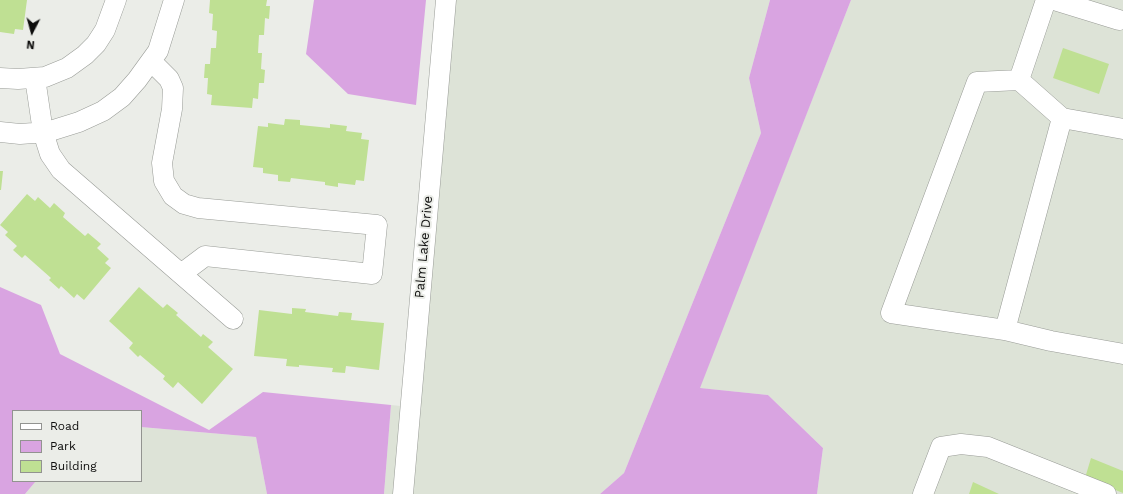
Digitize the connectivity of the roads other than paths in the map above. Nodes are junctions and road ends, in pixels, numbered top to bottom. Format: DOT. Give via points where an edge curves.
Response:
graph roads {
  1 [pos="116,0"];
  2 [pos="174,0"];
  3 [pos="446,0"];
  4 [pos="1046,0"];
  5 [pos="1054,0"];
  6 [pos="1119,20"];
  7 [pos="151,61"];
  8 [pos="0,78"];
  9 [pos="35,78"];
  10 [pos="1018,80"];
  11 [pos="1062,118"];
  12 [pos="1123,129"];
  13 [pos="0,132"];
  14 [pos="43,132"];
  15 [pos="181,274"];
  16 [pos="233,319"];
  17 [pos="1005,330"];
  18 [pos="1123,354"];
  19 [pos="403,494"];
  20 [pos="923,494"];
  21 [pos="1106,494"];
  1 -- 9 [label="street" via="105,30 85,55 67,68 45,77"];
  2 -- 7 [label="street" via="158,50"];
  3 -- 19 [label="street, Palm Lake Drive"];
  4 -- 10 [label="street"];
  5 -- 6 [label="street"];
  7 -- 14 [label="street" via="127,91 103,111 78,122"];
  7 -- 15 [label="street" via="169,79 173,88 172,109 162,163 164,182 173,196 184,204 198,208 376,225 372,274 205,256"];
  8 -- 9 [label="street"];
  9 -- 14 [label="street"];
  10 -- 11 [label="street"];
  10 -- 17 [label="street" via="977,82 891,313"];
  11 -- 12 [label="street"];
  11 -- 17 [label="street"];
  13 -- 14 [label="street"];
  14 -- 15 [label="street" via="50,154 61,170"];
  15 -- 16 [label="street"];
  17 -- 18 [label="street"];
  20 -- 21 [label="street" via="941,447 961,444 988,447"];
}
